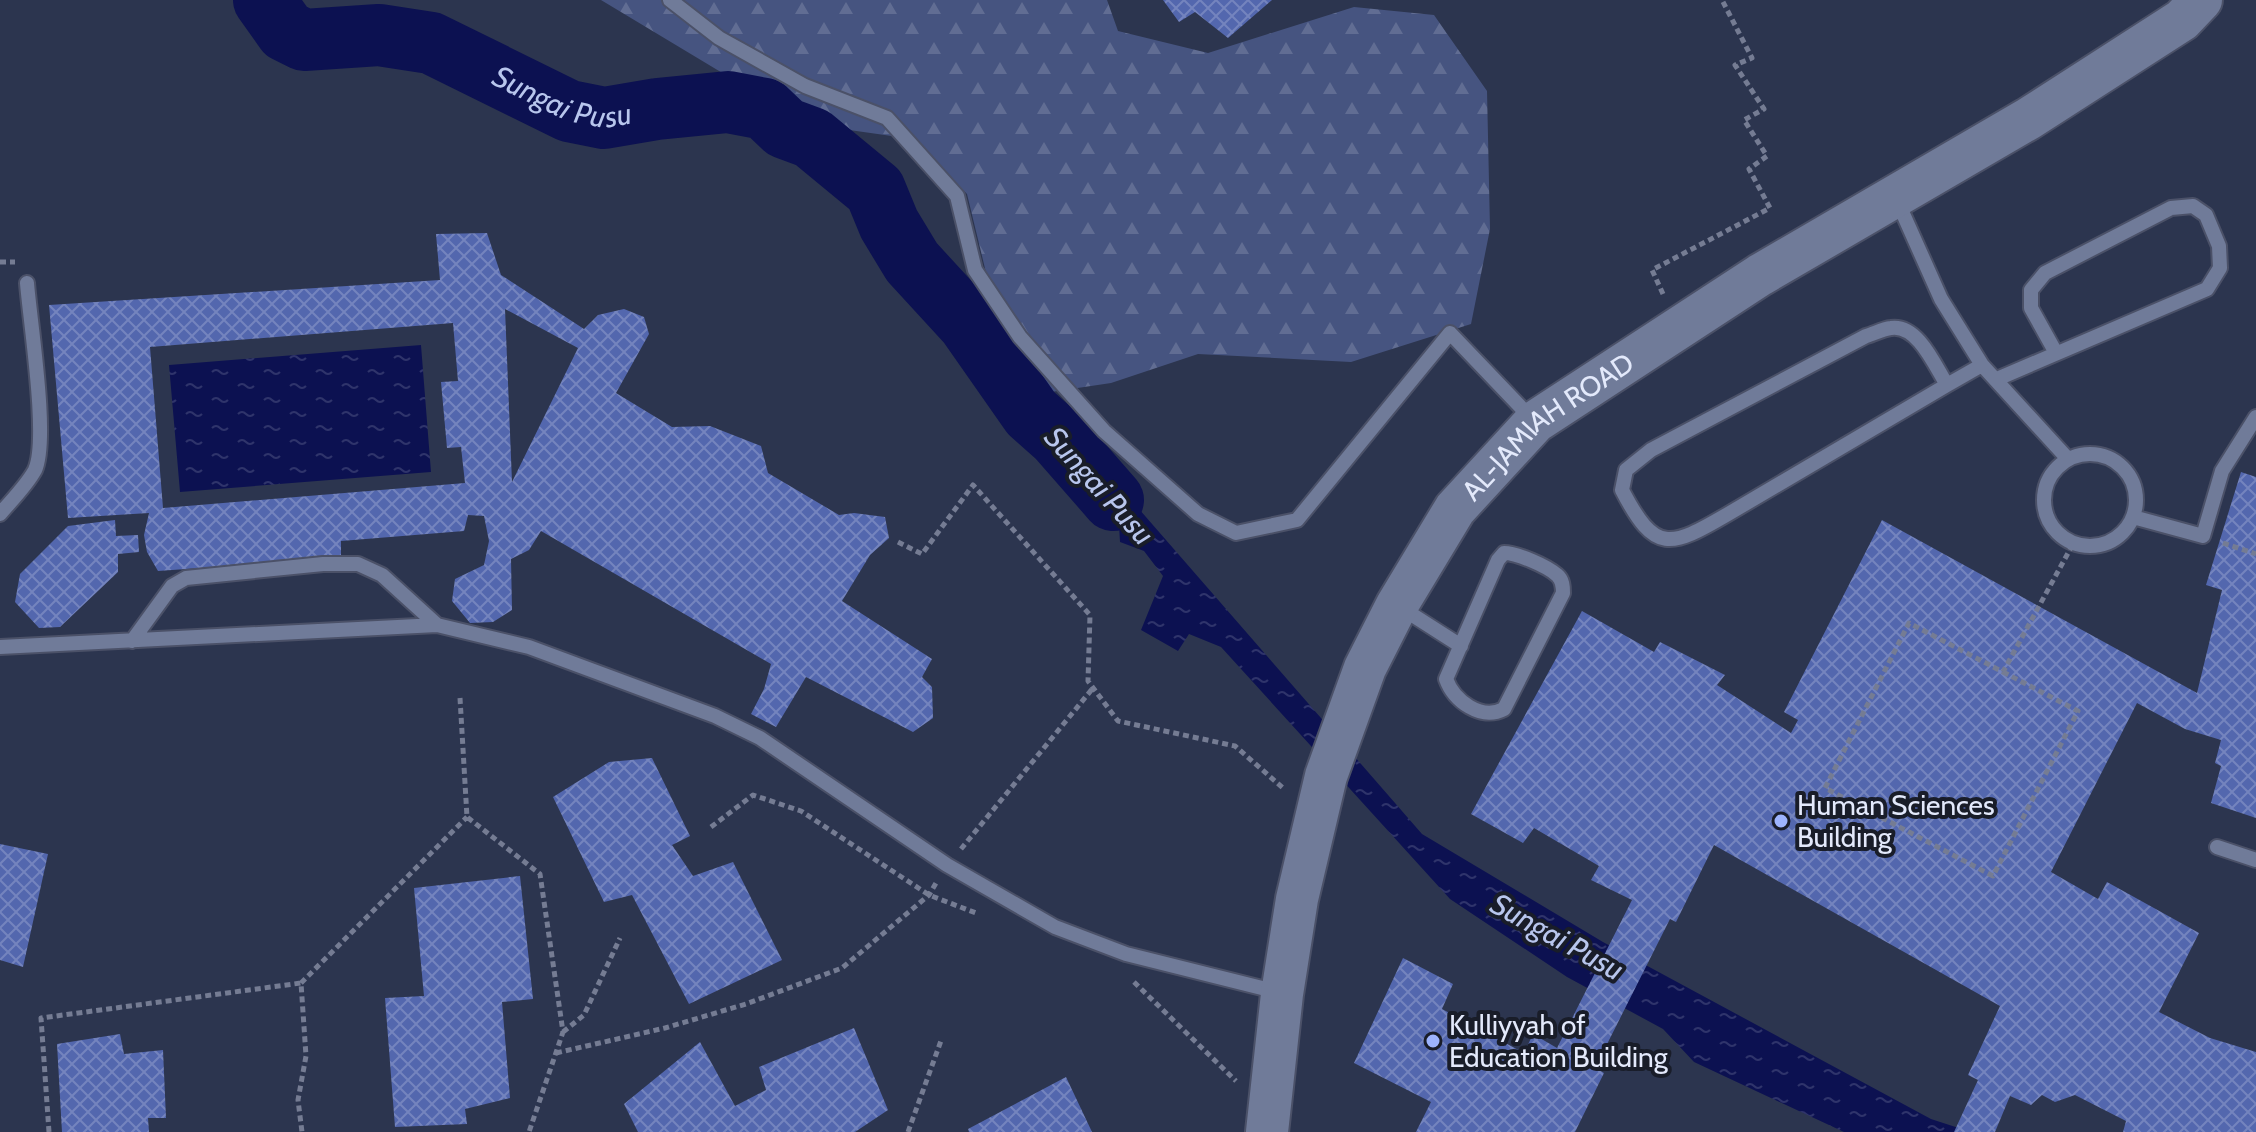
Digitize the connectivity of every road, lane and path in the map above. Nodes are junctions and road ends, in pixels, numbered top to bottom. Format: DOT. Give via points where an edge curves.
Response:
graph roads {
  1 [pos="670,0"];
  2 [pos="1722,0"];
  3 [pos="2201,0"];
  4 [pos="1895,196"];
  5 [pos="27,283"];
  6 [pos="1678,327"];
  7 [pos="2056,353"];
  8 [pos="1982,365"];
  9 [pos="1997,379"];
  10 [pos="1947,385"];
  11 [pos="2256,417"];
  12 [pos="1535,422"];
  13 [pos="2068,459"];
  14 [pos="0,514"];
  15 [pos="2133,517"];
  16 [pos="2203,536"];
  17 [pos="898,542"];
  18 [pos="2073,544"];
  19 [pos="2256,554"];
  20 [pos="1397,605"];
  21 [pos="437,625"];
  22 [pos="132,641"];
  23 [pos="1461,646"];
  24 [pos="0,647"];
  25 [pos="2003,672"];
  26 [pos="1093,688"];
  27 [pos="460,698"];
  28 [pos="1288,792"];
  29 [pos="467,817"];
  30 [pos="711,827"];
  31 [pos="2217,847"];
  32 [pos="2256,860"];
  33 [pos="947,865"];
  34 [pos="929,895"];
  35 [pos="987,917"];
  36 [pos="620,938"];
  37 [pos="1131,979"];
  38 [pos="301,983"];
  39 [pos="1282,994"];
  40 [pos="563,1032"];
  41 [pos="942,1038"];
  42 [pos="556,1053"];
  43 [pos="1268,1122"];
  44 [pos="49,1132"];
  45 [pos="302,1132"];
  46 [pos="529,1132"];
  47 [pos="908,1132"];
  1 -- 12 [label="lane" via="719,38 805,86 887,118 957,196 975,270 1020,337 1104,431 1198,514 1236,533 1297,520 1450,333"];
  2 -- 6 [label="path" via="1752,58 1735,65 1764,109 1744,120 1767,156 1749,169 1770,208 1652,270"];
  3 -- 4 [label="street, AL-JAMIAH ROAD" via="2182,20 2028,119"];
  4 -- 6 [label="street, AL-JAMIAH ROAD"];
  4 -- 8 [label="lane" via="1941,299"];
  5 -- 14 [label="lane" via="39,447 34,470"];
  6 -- 12 [label="street, AL-JAMIAH ROAD"];
  7 -- 7 [label="lane" via="2207,289 2220,268 2219,246 2206,215 2193,206 2171,208 2045,273 2031,290 2031,308"];
  7 -- 9 [label="lane"];
  8 -- 9 [label="lane"];
  8 -- 10 [label="lane"];
  9 -- 13 [label="lane"];
  10 -- 10 [label="lane" via="1906,329 1866,336 1651,450 1626,470 1622,490 1649,533 1667,540 1693,535"];
  11 -- 16 [label="lane" via="2222,471"];
  12 -- 20 [label="street, AL-JAMIAH ROAD" via="1455,509"];
  13 -- 15 [label="lane" via="2099,454 2114,460 2134,485"];
  13 -- 18 [label="lane" via="2056,468 2043,495 2050,525"];
  15 -- 16 [label="lane"];
  15 -- 18 [label="lane" via="2115,540 2088,547"];
  16 -- 19 [label="path"];
  17 -- 26 [label="path" via="922,554 973,485 1090,615 1088,681"];
  18 -- 25 [label="path"];
  20 -- 23 [label="lane"];
  20 -- 39 [label="street, AL-JAMIAH ROAD" via="1365,668 1326,776 1297,899"];
  21 -- 22 [label="lane"];
  21 -- 22 [label="lane" via="382,575 358,564 323,564 186,578 172,586"];
  21 -- 33 [label="lane" via="529,647 715,716 760,738"];
  22 -- 24 [label="lane"];
  23 -- 23 [label="lane" via="1504,553 1514,553 1562,582 1563,593 1504,709 1487,713 1451,693 1446,679"];
  25 -- 25 [label="path" via="2078,711 1993,876 1825,788 1909,623"];
  26 -- 28 [label="path" via="1118,721 1235,746"];
  26 -- 33 [label="path"];
  27 -- 29 [label="path"];
  29 -- 38 [label="path"];
  29 -- 40 [label="path" via="540,874"];
  30 -- 34 [label="path" via="753,795 801,811"];
  31 -- 32 [label="lane"];
  33 -- 34 [label="path"];
  33 -- 39 [label="lane" via="1055,927 1126,954"];
  34 -- 35 [label="path"];
  34 -- 42 [label="path" via="842,968 719,1012"];
  36 -- 40 [label="path" via="584,1015"];
  37 -- 43 [label="path"];
  38 -- 44 [label="path" via="41,1018"];
  38 -- 45 [label="path" via="306,1056 298,1100"];
  39 -- 43 [label="street, AL-JAMIAH ROAD"];
  40 -- 42 [label="path"];
  41 -- 47 [label="path"];
  42 -- 46 [label="path"];
}
